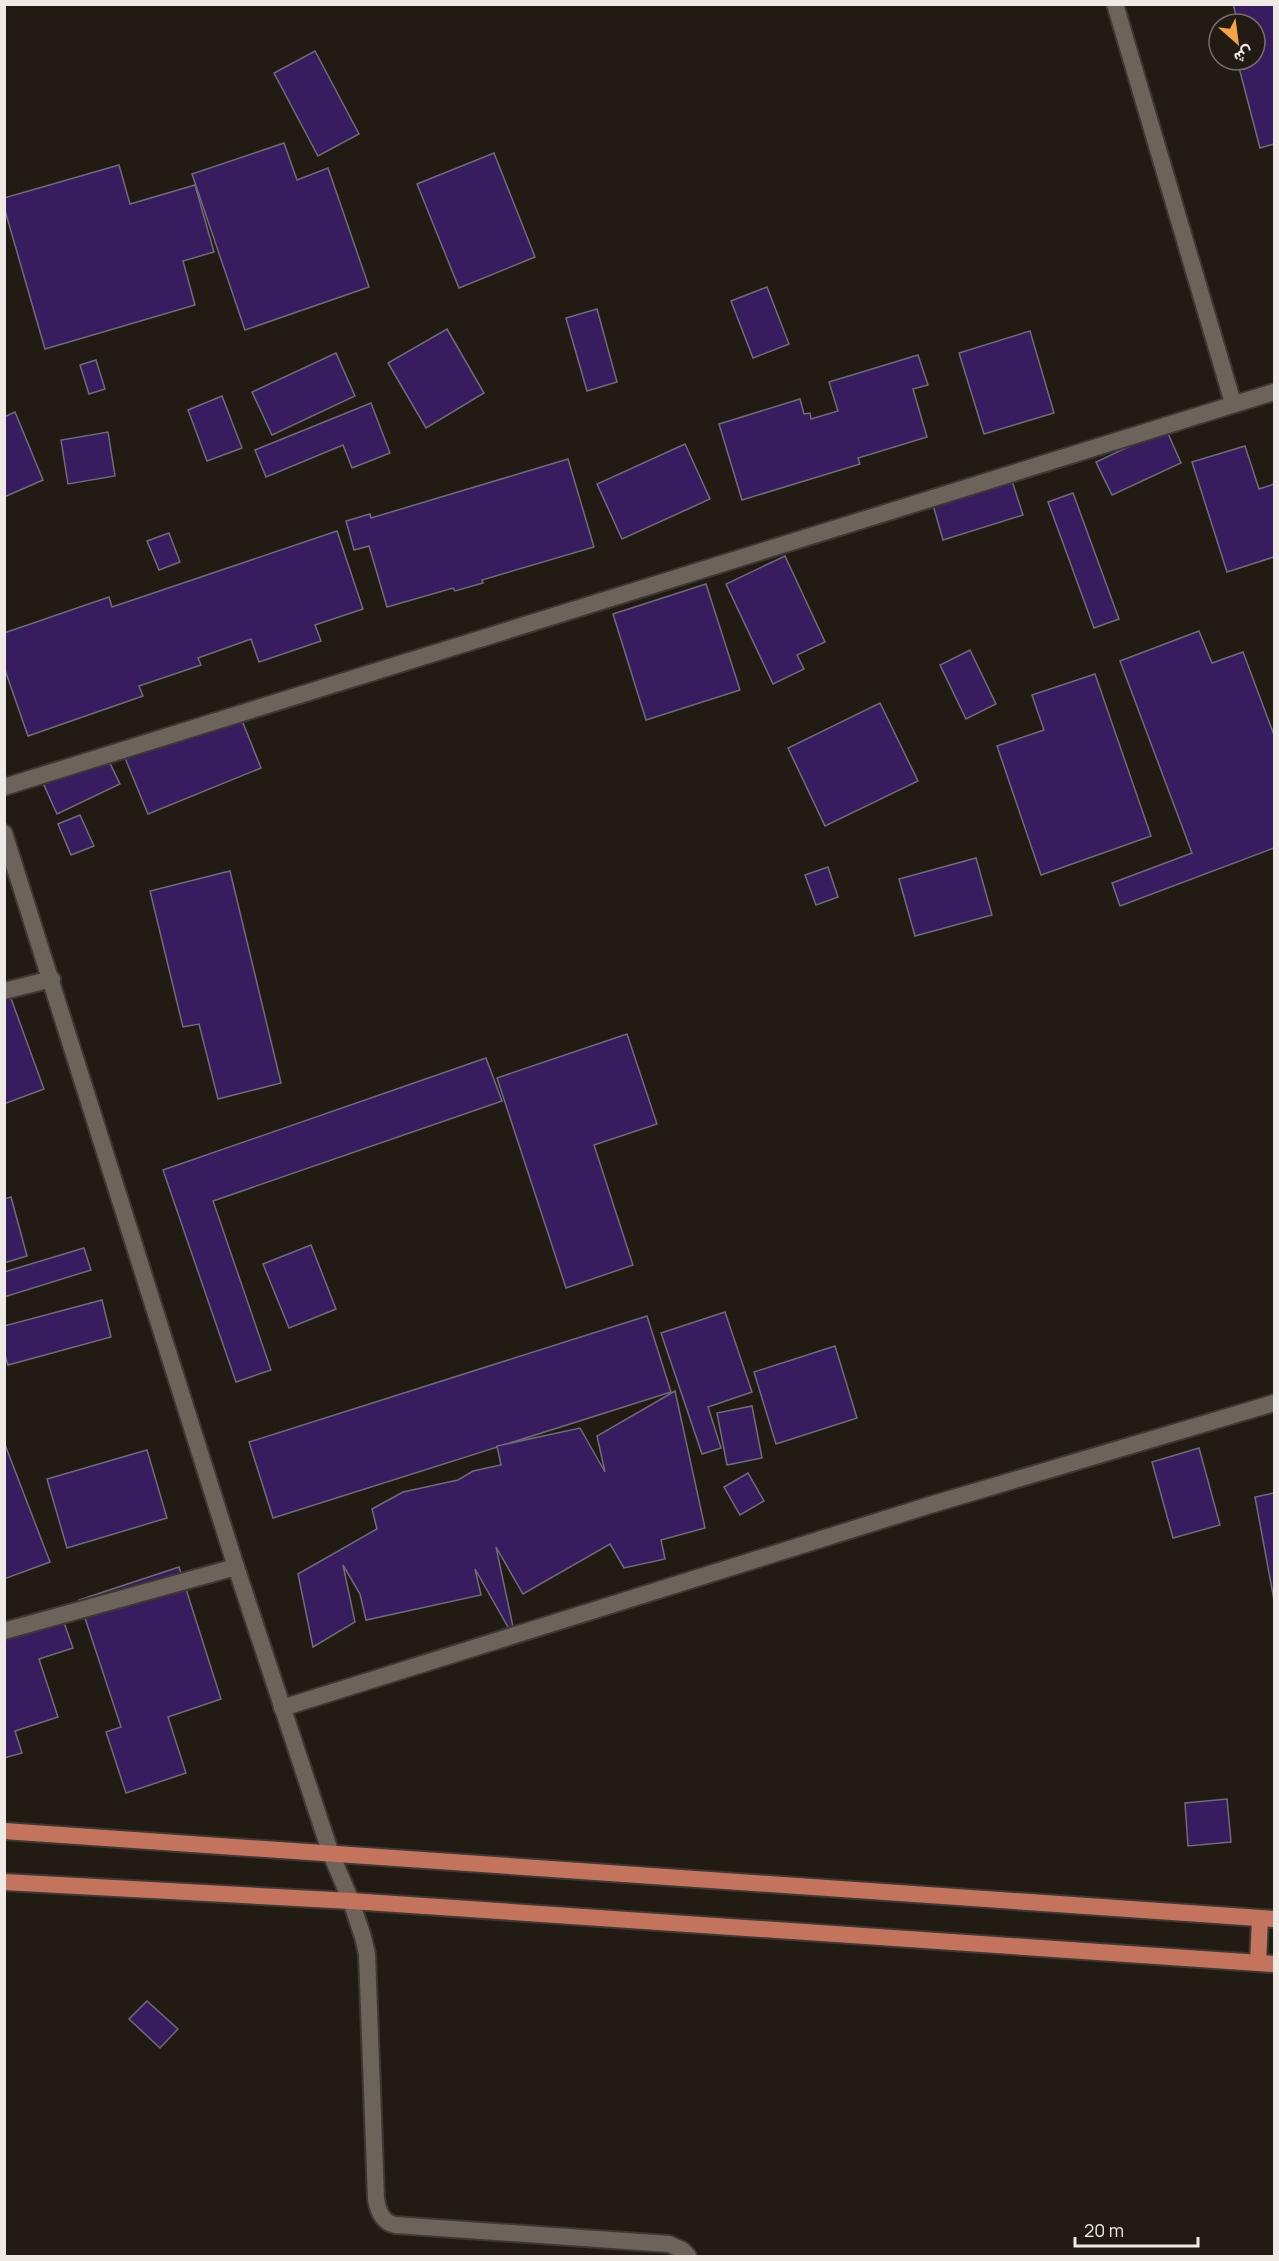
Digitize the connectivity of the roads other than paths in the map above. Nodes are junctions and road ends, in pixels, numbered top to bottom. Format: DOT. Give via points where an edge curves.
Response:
graph roads {
  1 [pos="1115,4"];
  2 [pos="1275,392"];
  3 [pos="1233,403"];
  4 [pos="4,787"];
  5 [pos="4,833"];
  6 [pos="52,979"];
  7 [pos="4,992"];
  8 [pos="1275,1403"];
  9 [pos="236,1567"];
  10 [pos="4,1631"];
  11 [pos="282,1707"];
  12 [pos="4,1831"];
  13 [pos="331,1854"];
  14 [pos="4,1882"];
  15 [pos="351,1901"];
  16 [pos="1267,1919"];
  17 [pos="1266,1963"];
  18 [pos="688,2256"];
  1 -- 3 [label="street"];
  2 -- 3 [label="street"];
  3 -- 4 [label="street"];
  5 -- 6 [label="street"];
  6 -- 7 [label="street"];
  6 -- 9 [label="street"];
  8 -- 11 [label="street" via="930,1505"];
  9 -- 10 [label="street"];
  9 -- 11 [label="street"];
  11 -- 13 [label="street"];
  12 -- 13 [label="main road"];
  13 -- 15 [label="street"];
  13 -- 16 [label="main road"];
  14 -- 15 [label="main road"];
  15 -- 17 [label="main road"];
  15 -- 18 [label="street" via="367,1954 376,2199 386,2222 669,2244"];
  16 -- 17 [label="main road"];
}
